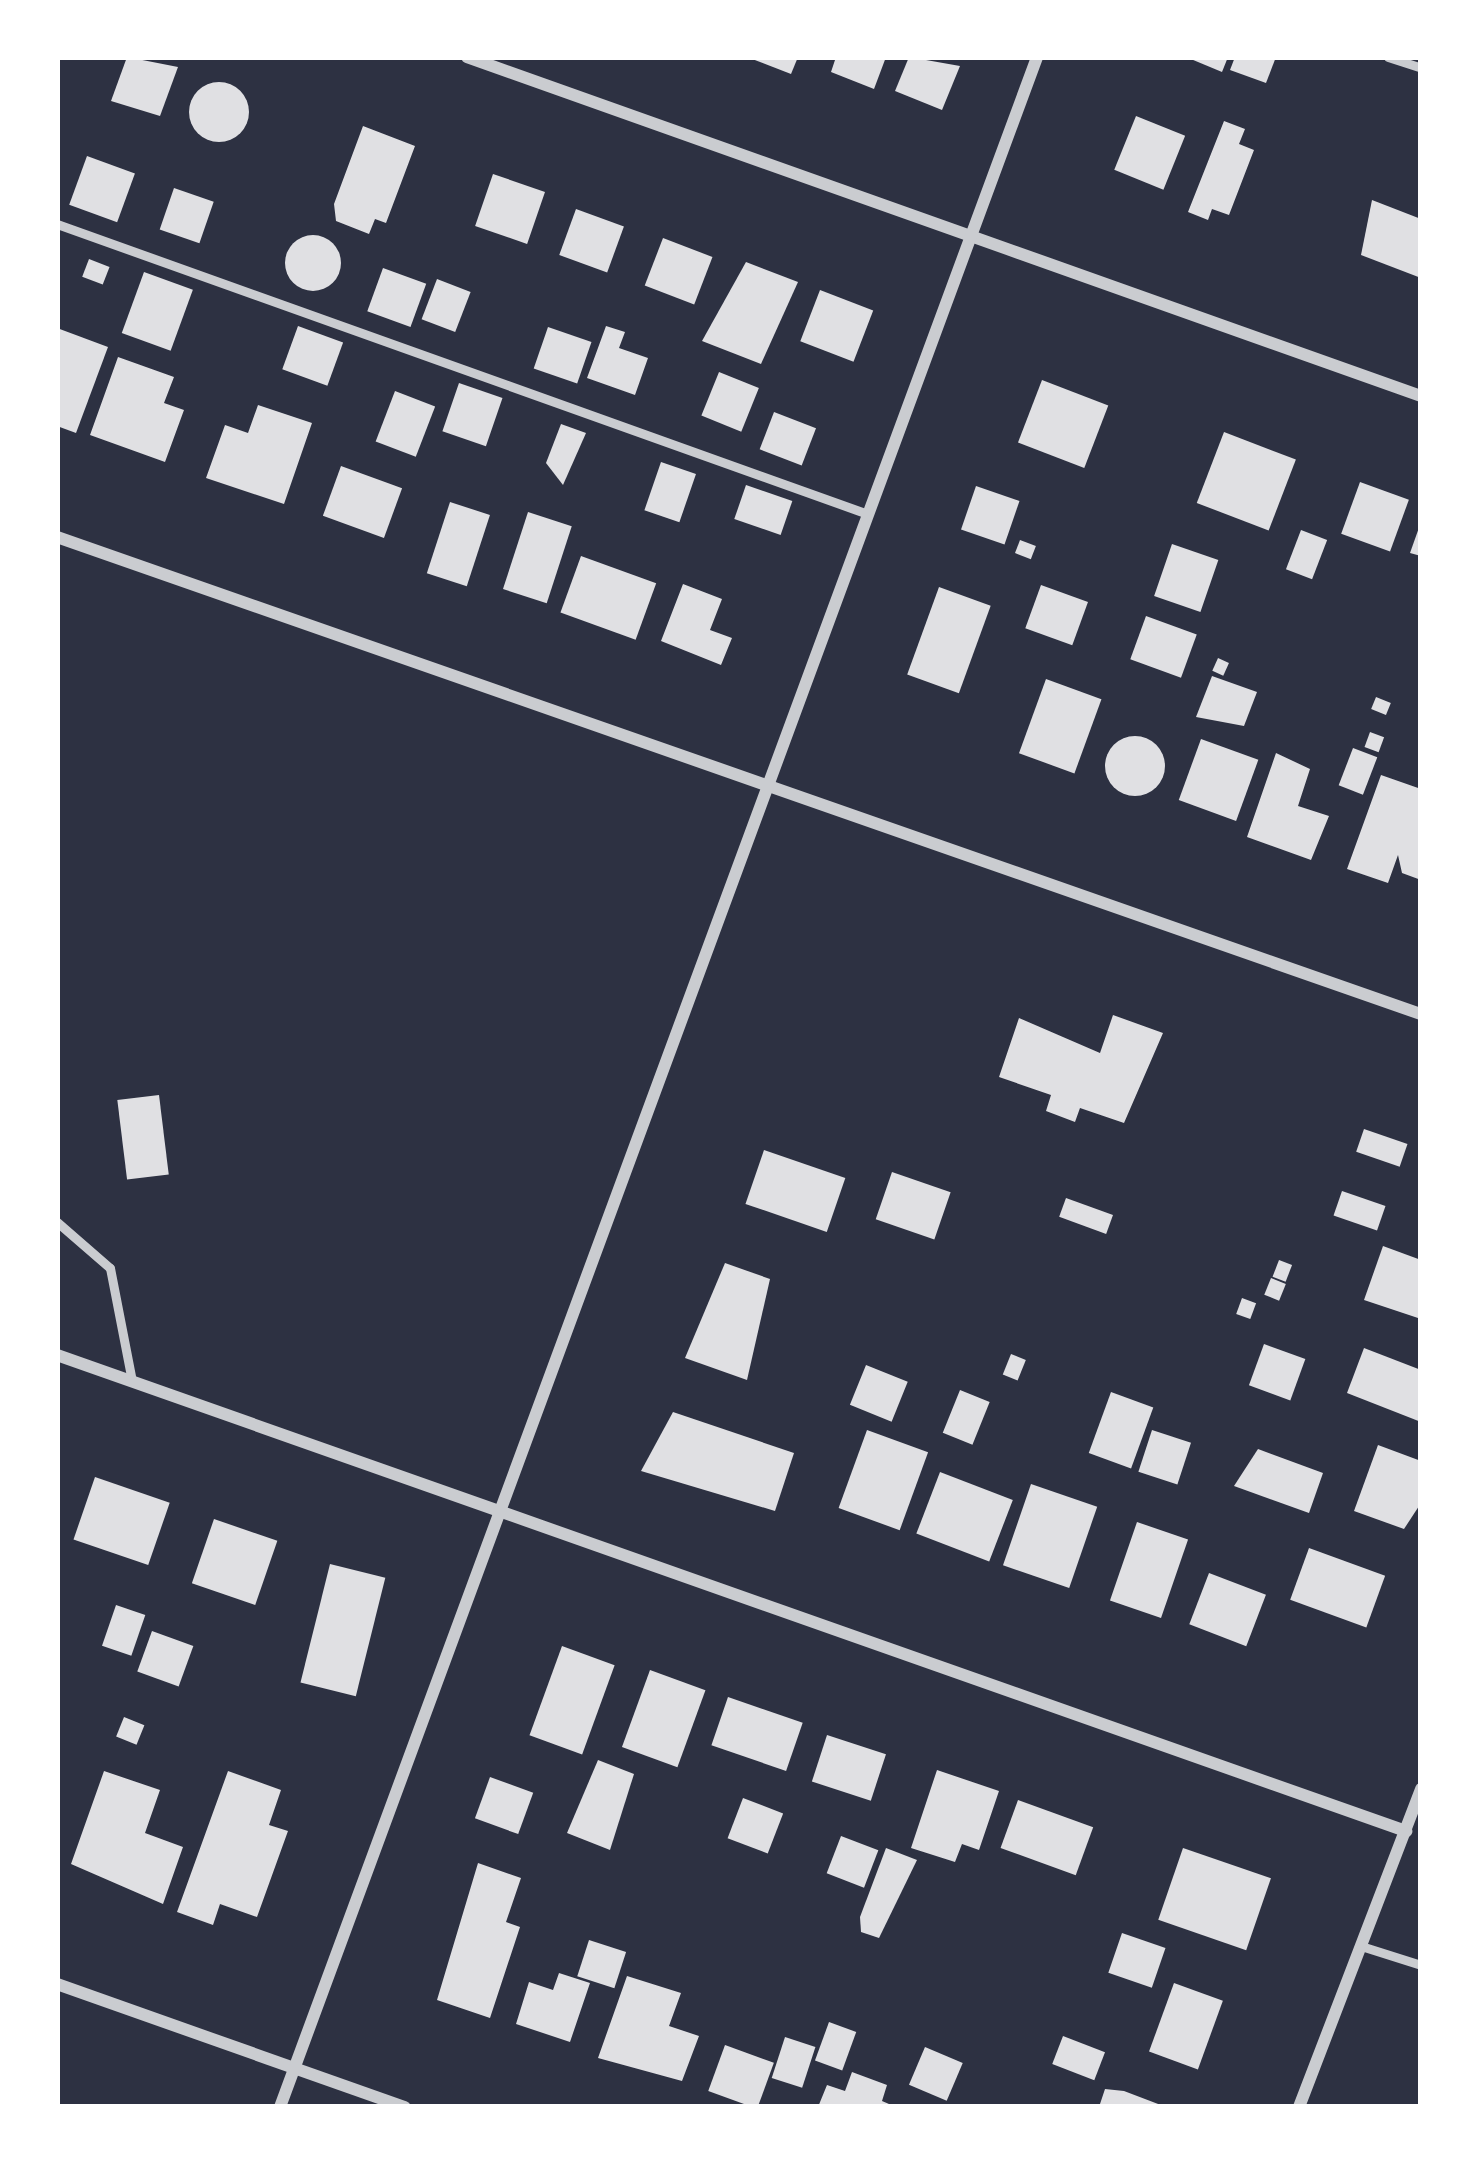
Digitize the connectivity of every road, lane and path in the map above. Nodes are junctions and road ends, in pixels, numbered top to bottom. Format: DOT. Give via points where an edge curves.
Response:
graph roads {
  1 [pos="467,57"];
  2 [pos="1037,57"];
  3 [pos="1388,57"];
  4 [pos="1421,68"];
  5 [pos="57,224"];
  6 [pos="971,236"];
  7 [pos="1421,396"];
  8 [pos="868,514"];
  9 [pos="57,537"];
  10 [pos="766,788"];
  11 [pos="1421,1014"];
  12 [pos="57,1222"];
  13 [pos="57,1354"];
  14 [pos="132,1381"];
  15 [pos="503,1510"];
  16 [pos="1421,1789"];
  17 [pos="1406,1832"];
  18 [pos="1361,1946"];
  19 [pos="1421,1965"];
  20 [pos="57,1984"];
  21 [pos="293,2068"];
  22 [pos="280,2107"];
  23 [pos="405,2107"];
  24 [pos="1299,2107"];
  1 -- 6 [label="street"];
  2 -- 6 [label="street"];
  3 -- 4 [label="lane"];
  5 -- 8 [label="lane"];
  6 -- 7 [label="street"];
  6 -- 8 [label="street"];
  8 -- 10 [label="street"];
  9 -- 10 [label="street"];
  10 -- 11 [label="street"];
  10 -- 15 [label="street"];
  12 -- 14 [label="lane" via="110,1268"];
  13 -- 14 [label="street"];
  14 -- 15 [label="street"];
  15 -- 17 [label="street"];
  15 -- 21 [label="street"];
  16 -- 17 [label="street"];
  17 -- 18 [label="street"];
  18 -- 19 [label="lane"];
  18 -- 24 [label="street"];
  20 -- 21 [label="street"];
  21 -- 22 [label="street"];
  21 -- 23 [label="street"];
}
